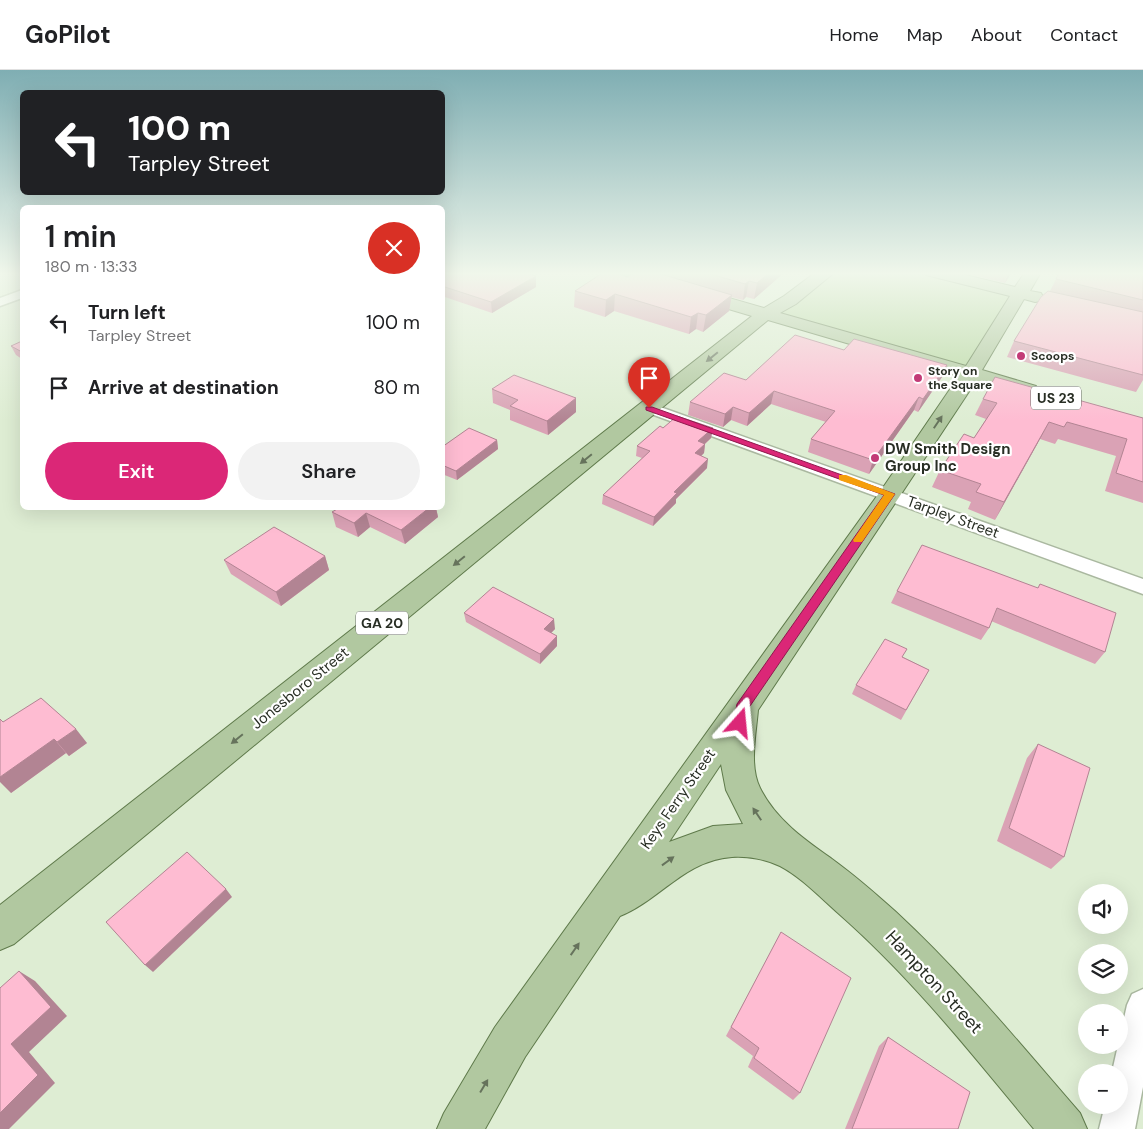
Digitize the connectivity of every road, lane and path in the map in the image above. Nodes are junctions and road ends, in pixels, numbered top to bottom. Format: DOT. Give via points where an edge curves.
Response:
graph roads {
  1 [pos="756,321"];
  2 [pos="787,321"];
  3 [pos="1001,321"];
  4 [pos="970,373"];
  5 [pos="1046,395"];
  6 [pos="649,408"];
  7 [pos="890,494"];
  8 [pos="1143,587"];
  9 [pos="742,708"];
  10 [pos="789,851"];
  11 [pos="601,911"];
  12 [pos="0,930"];
  13 [pos="1143,1005"];
  14 [pos="460,1129"];
  15 [pos="1064,1129"];
  16 [pos="1117,1129"];
  1 -- 6 [label="main road, Jonesboro Street / GA 20, one-way"];
  2 -- 4 [label="main road, US 23"];
  3 -- 4 [label="main road, Keys Ferry Street"];
  4 -- 5 [label="main road, US 23"];
  7 -- 4 [label="main road, Keys Ferry Street, one-way"];
  6 -- 7 [label="street, Tarpley Street"];
  6 -- 12 [label="main road, Jonesboro Street / GA 20, one-way"];
  7 -- 8 [label="street, Tarpley Street"];
  7 -- 9 [label="main road, Keys Ferry Street"];
  10 -- 9 [label="main road, one-way" via="758,817 743,790 738,765"];
  9 -- 11 [label="main road, Keys Ferry Street"];
  11 -- 10 [label="main road, one-way" via="675,856 704,845 730,840 752,841"];
  10 -- 15 [label="main road, Hampton Street" via="881,925 944,988"];
  14 -- 11 [label="main road, Keys Ferry Street, one-way" via="510,1042"];
  13 -- 16 [label="street"];
}
